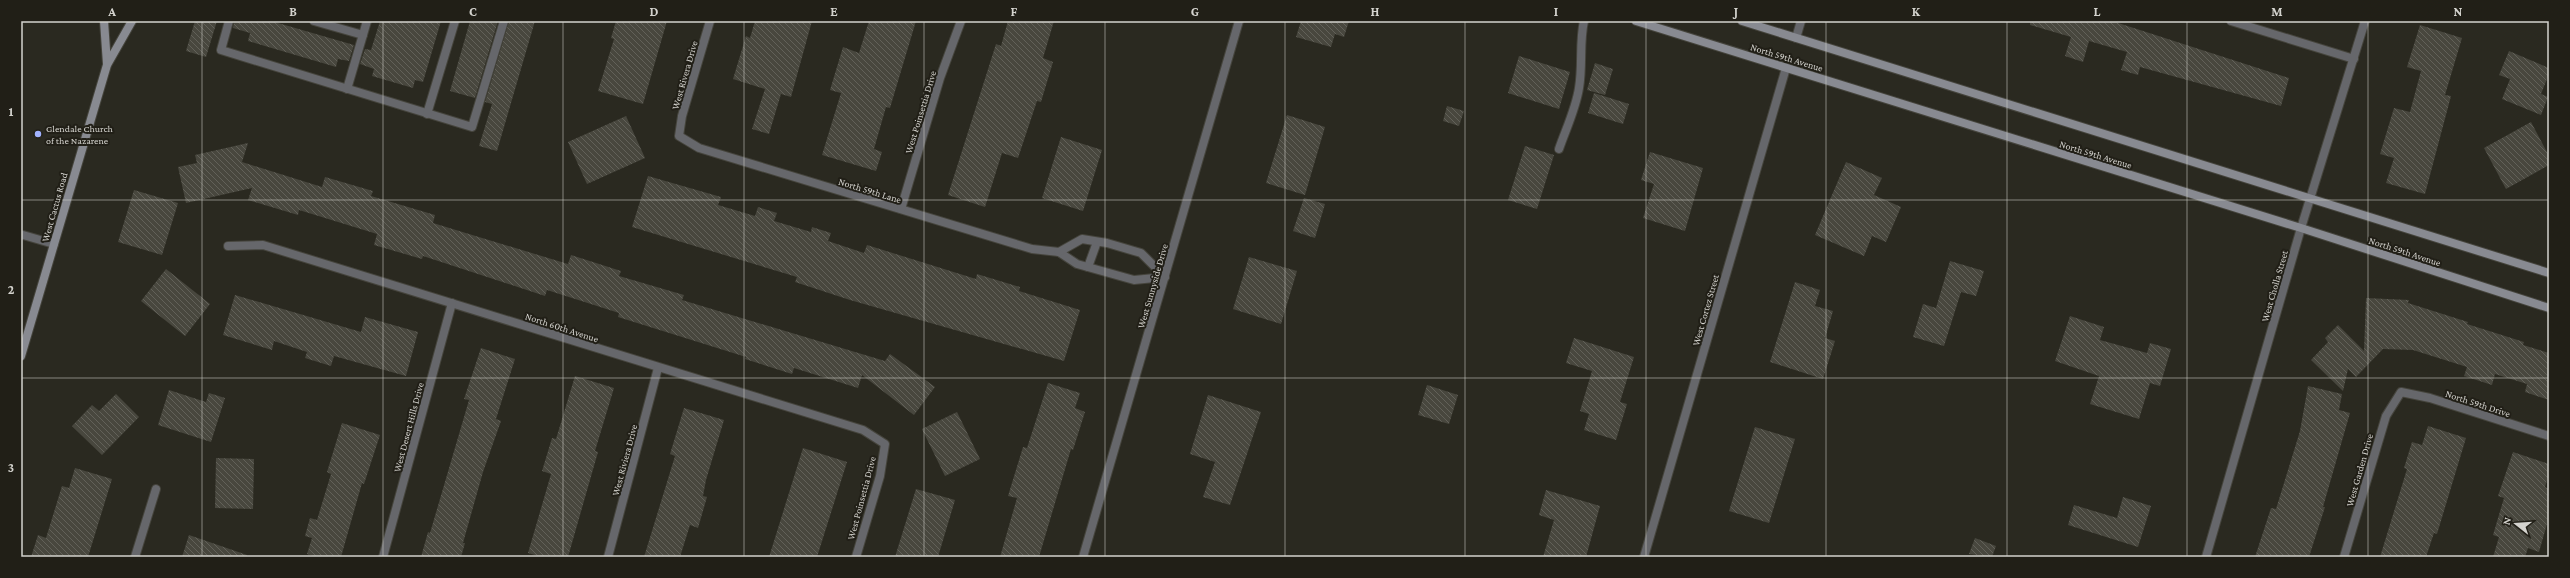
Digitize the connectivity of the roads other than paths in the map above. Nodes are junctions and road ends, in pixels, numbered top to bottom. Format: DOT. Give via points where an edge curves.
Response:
graph roads {
  1 [pos="104,21"];
  2 [pos="132,21"];
  3 [pos="229,21"];
  4 [pos="314,21"];
  5 [pos="367,21"];
  6 [pos="455,21"];
  7 [pos="504,21"];
  8 [pos="710,21"];
  9 [pos="961,21"];
  10 [pos="1239,21"];
  11 [pos="1584,21"];
  12 [pos="1636,21"];
  13 [pos="1742,21"];
  14 [pos="1801,21"];
  15 [pos="2231,21"];
  16 [pos="2366,21"];
  17 [pos="363,35"];
  18 [pos="1796,38"];
  19 [pos="2354,59"];
  20 [pos="107,65"];
  21 [pos="1786,68"];
  22 [pos="347,89"];
  23 [pos="427,114"];
  24 [pos="680,136"];
  25 [pos="1559,149"];
  26 [pos="2310,197"];
  27 [pos="901,209"];
  28 [pos="2301,228"];
  29 [pos="23,235"];
  30 [pos="1097,242"];
  31 [pos="54,244"];
  32 [pos="228,246"];
  33 [pos="1059,252"];
  34 [pos="1088,267"];
  35 [pos="2549,273"];
  36 [pos="1165,277"];
  37 [pos="452,303"];
  38 [pos="2549,308"];
  39 [pos="21,356"];
  40 [pos="658,368"];
  41 [pos="2401,392"];
  42 [pos="2549,436"];
  43 [pos="885,444"];
  44 [pos="156,489"];
  45 [pos="134,557"];
  46 [pos="383,557"];
  47 [pos="608,557"];
  48 [pos="856,557"];
  49 [pos="1083,557"];
  50 [pos="1644,557"];
  51 [pos="2206,557"];
  52 [pos="2344,557"];
  1 -- 20 [label="main road, West Cactus Road"];
  2 -- 20 [label="main road, West Cactus Road"];
  3 -- 22 [label="street" via="221,50"];
  4 -- 17 [label="street"];
  5 -- 17 [label="street"];
  6 -- 23 [label="street"];
  7 -- 23 [label="street" via="472,127"];
  8 -- 24 [label="street, West Rivera Drive" via="682,116"];
  9 -- 27 [label="street, West Poinsettia Drive" via="940,78"];
  10 -- 36 [label="street, West Sunnyside Drive"];
  11 -- 25 [label="street" via="1580,37 1583,57 1579,89"];
  12 -- 21 [label="main road, North 59th Avenue"];
  13 -- 18 [label="main road, North 59th Avenue"];
  14 -- 18 [label="street"];
  15 -- 19 [label="street"];
  16 -- 19 [label="street, West Cholla Street"];
  17 -- 22 [label="street"];
  18 -- 26 [label="main road, North 59th Avenue"];
  19 -- 26 [label="street, West Cholla Street"];
  20 -- 31 [label="main road, West Cactus Road"];
  21 -- 28 [label="main road, North 59th Avenue"];
  21 -- 50 [label="street, West Cortez Street"];
  22 -- 23 [label="street"];
  24 -- 27 [label="street, North 59th Lane" via="699,148"];
  26 -- 28 [label="street, West Cholla Street"];
  26 -- 35 [label="main road, North 59th Avenue"];
  27 -- 33 [label="street, North 59th Lane" via="1032,249"];
  28 -- 38 [label="main road, North 59th Avenue"];
  28 -- 51 [label="street, West Cholla Street"];
  29 -- 31 [label="street"];
  30 -- 33 [label="street" via="1082,239"];
  30 -- 34 [label="street"];
  30 -- 36 [label="street" via="1141,253"];
  31 -- 39 [label="main road, West Cactus Road"];
  32 -- 37 [label="street, North 60th Avenue" via="263,245"];
  33 -- 34 [label="street, North 59th Lane" via="1077,264"];
  34 -- 36 [label="street, North 59th Lane" via="1134,280"];
  36 -- 49 [label="street, West Sunnyside Drive"];
  37 -- 40 [label="street, North 60th Avenue"];
  37 -- 46 [label="street, West Desert Hills Drive"];
  40 -- 43 [label="street, North 60th Avenue" via="864,430"];
  40 -- 47 [label="street, West Riviera Drive"];
  41 -- 42 [label="street, North 59th Drive" via="2430,398"];
  41 -- 52 [label="street, West Garden Drive" via="2386,416"];
  43 -- 48 [label="street, West Poinsettia Drive" via="880,476"];
  44 -- 45 [label="street"];
}
